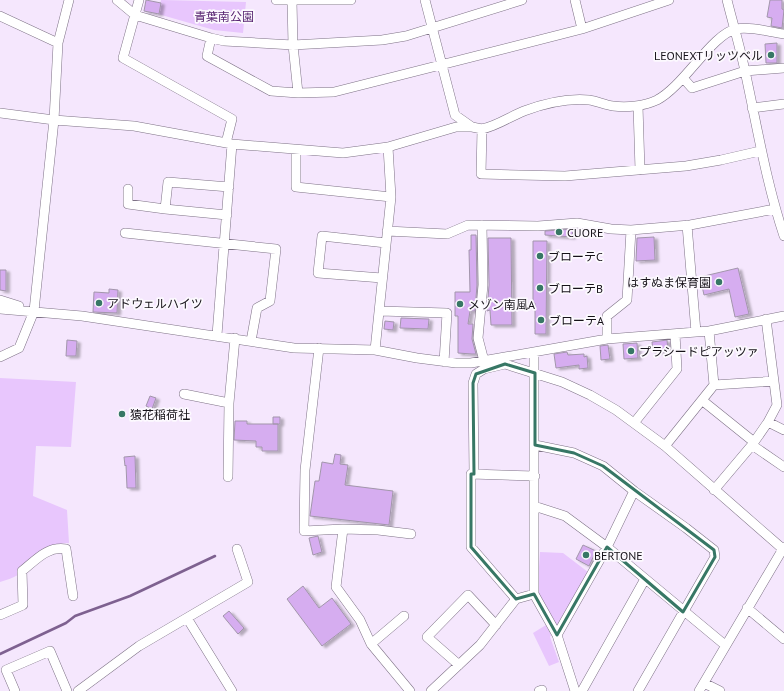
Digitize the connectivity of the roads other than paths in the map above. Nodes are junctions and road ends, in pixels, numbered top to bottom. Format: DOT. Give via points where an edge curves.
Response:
graph roads {
  1 [pos="69,0"];
  2 [pos="117,0"];
  3 [pos="140,0"];
  4 [pos="276,0"];
  5 [pos="351,0"];
  6 [pos="425,0"];
  7 [pos="522,0"];
  8 [pos="575,0"];
  9 [pos="669,0"];
  10 [pos="727,0"];
  11 [pos="292,1"];
  12 [pos="135,15"];
  13 [pos="0,16"];
  14 [pos="432,28"];
  15 [pos="582,29"];
  16 [pos="735,29"];
  17 [pos="784,34"];
  18 [pos="211,38"];
  19 [pos="58,43"];
  20 [pos="292,45"];
  21 [pos="441,64"];
  22 [pos="784,68"];
  23 [pos="745,71"];
  24 [pos="684,79"];
  25 [pos="298,94"];
  26 [pos="784,104"];
  27 [pos="638,106"];
  28 [pos="752,108"];
  29 [pos="0,113"];
  30 [pos="54,120"];
  31 [pos="477,128"];
  32 [pos="229,144"];
  33 [pos="388,147"];
  34 [pos="296,151"];
  35 [pos="760,151"];
  36 [pos="640,170"];
  37 [pos="229,187"];
  38 [pos="128,189"];
  39 [pos="390,197"];
  40 [pos="165,209"];
  41 [pos="775,209"];
  42 [pos="227,216"];
  43 [pos="482,225"];
  44 [pos="687,225"];
  45 [pos="631,230"];
  46 [pos="387,231"];
  47 [pos="125,232"];
  48 [pos="784,236"];
  49 [pos="225,243"];
  50 [pos="386,243"];
  51 [pos="382,278"];
  52 [pos="0,300"];
  53 [pos="0,309"];
  54 [pos="34,311"];
  55 [pos="380,312"];
  56 [pos="784,316"];
  57 [pos="766,319"];
  58 [pos="709,331"];
  59 [pos="696,332"];
  60 [pos="675,334"];
  61 [pos="217,335"];
  62 [pos="235,338"];
  63 [pos="607,339"];
  64 [pos="251,341"];
  65 [pos="319,348"];
  66 [pos="375,350"];
  67 [pos="534,352"];
  68 [pos="0,357"];
  69 [pos="484,361"];
  70 [pos="444,362"];
  71 [pos="535,373"];
  72 [pos="774,381"];
  73 [pos="714,385"];
  74 [pos="184,394"];
  75 [pos="703,401"];
  76 [pos="229,402"];
  77 [pos="780,406"];
  78 [pos="768,422"];
  79 [pos="634,423"];
  80 [pos="784,430"];
  81 [pos="753,443"];
  82 [pos="535,445"];
  83 [pos="665,446"];
  84 [pos="784,467"];
  85 [pos="474,474"];
  86 [pos="534,476"];
  87 [pos="228,477"];
  88 [pos="714,490"];
  89 [pos="634,491"];
  90 [pos="534,506"];
  91 [pos="343,529"];
  92 [pos="411,534"];
  93 [pos="607,547"];
  94 [pos="784,548"];
  95 [pos="237,549"];
  96 [pos="645,579"];
  97 [pos="534,594"];
  98 [pos="73,596"];
  99 [pos="516,599"];
  100 [pos="747,608"];
  101 [pos="683,612"];
  102 [pos="0,615"];
  103 [pos="404,616"];
  104 [pos="187,618"];
  105 [pos="496,625"];
  106 [pos="557,635"];
  107 [pos="784,639"];
  108 [pos="371,644"];
  109 [pos="725,645"];
  110 [pos="459,665"];
  111 [pos="701,687"];
  112 [pos="88,688"];
  113 [pos="15,691"];
  114 [pos="67,691"];
  115 [pos="78,691"];
  116 [pos="232,691"];
  117 [pos="410,691"];
  118 [pos="431,691"];
  119 [pos="539,691"];
  120 [pos="542,691"];
  121 [pos="575,691"];
  122 [pos="582,691"];
  123 [pos="638,691"];
  124 [pos="720,691"];
  1 -- 19 [label="street"];
  2 -- 12 [label="street"];
  3 -- 12 [label="street"];
  4 -- 11 [label="street"];
  5 -- 11 [label="street"];
  6 -- 14 [label="street"];
  7 -- 14 [label="street"];
  8 -- 15 [label="street"];
  9 -- 15 [label="street"];
  10 -- 16 [label="street"];
  11 -- 20 [label="street"];
  12 -- 18 [label="street"];
  12 -- 32 [label="street" via="123,58 232,119"];
  13 -- 19 [label="street"];
  14 -- 20 [label="street" via="382,40"];
  14 -- 21 [label="street"];
  15 -- 21 [label="street"];
  16 -- 17 [label="street" via="755,29"];
  16 -- 23 [label="street"];
  16 -- 24 [label="street" via="720,38"];
  18 -- 20 [label="street"];
  18 -- 25 [label="street" via="207,56 271,91"];
  19 -- 30 [label="street"];
  20 -- 25 [label="street"];
  21 -- 25 [label="street" via="334,92"];
  21 -- 31 [label="street" via="454,116"];
  22 -- 23 [label="street"];
  23 -- 24 [label="street" via="692,88"];
  23 -- 28 [label="street"];
  24 -- 27 [label="street" via="657,100"];
  26 -- 28 [label="street"];
  27 -- 31 [label="street" via="614,106 590,100 571,101 538,106"];
  27 -- 36 [label="street"];
  28 -- 35 [label="street"];
  29 -- 30 [label="street"];
  30 -- 32 [label="street" via="134,126"];
  30 -- 54 [label="street"];
  31 -- 33 [label="street" via="456,127"];
  31 -- 36 [label="street" via="481,174 565,176"];
  32 -- 34 [label="street"];
  32 -- 37 [label="street"];
  33 -- 34 [label="street" via="343,154"];
  33 -- 39 [label="street"];
  34 -- 39 [label="street" via="296,187"];
  35 -- 36 [label="street" via="686,166"];
  35 -- 41 [label="street"];
  37 -- 40 [label="street" via="168,182"];
  37 -- 42 [label="street"];
  38 -- 40 [label="street" via="128,204"];
  39 -- 46 [label="street"];
  40 -- 42 [label="street"];
  41 -- 44 [label="street"];
  41 -- 48 [label="street"];
  42 -- 49 [label="street"];
  43 -- 45 [label="street" via="538,226 577,223"];
  43 -- 46 [label="street" via="468,225 447,234"];
  43 -- 69 [label="street" via="483,285 478,338"];
  44 -- 45 [label="street"];
  44 -- 59 [label="street"];
  45 -- 63 [label="street" via="627,300 607,316"];
  46 -- 50 [label="street"];
  47 -- 49 [label="street"];
  49 -- 61 [label="street"];
  49 -- 64 [label="street" via="276,249 270,301 258,308"];
  50 -- 51 [label="street"];
  50 -- 51 [label="street" via="322,236 318,273"];
  51 -- 55 [label="street"];
  52 -- 54 [label="street"];
  53 -- 54 [label="street"];
  54 -- 61 [label="street"];
  54 -- 68 [label="street" via="19,348"];
  55 -- 66 [label="street"];
  55 -- 70 [label="street" via="447,313"];
  56 -- 57 [label="street"];
  57 -- 58 [label="street"];
  57 -- 72 [label="street"];
  58 -- 59 [label="street"];
  58 -- 73 [label="street"];
  59 -- 60 [label="street"];
  60 -- 63 [label="street"];
  60 -- 79 [label="street" via="677,369"];
  61 -- 62 [label="street"];
  62 -- 64 [label="street"];
  62 -- 76 [label="street"];
  63 -- 67 [label="street"];
  64 -- 65 [label="street" via="294,348"];
  65 -- 66 [label="street"];
  65 -- 91 [label="street" via="305,470 304,532"];
  66 -- 70 [label="street"];
  67 -- 69 [label="street"];
  67 -- 71 [label="street"];
  69 -- 70 [label="street"];
  71 -- 79 [label="street" via="590,395"];
  71 -- 82 [label="street"];
  71 -- 85 [label="street" via="505,364 484,369 476,374 473,383"];
  72 -- 73 [label="street"];
  72 -- 77 [label="street"];
  73 -- 75 [label="street"];
  74 -- 76 [label="street"];
  75 -- 81 [label="street"];
  75 -- 83 [label="street"];
  76 -- 87 [label="street"];
  77 -- 78 [label="street"];
  78 -- 80 [label="street"];
  78 -- 81 [label="street"];
  79 -- 83 [label="street"];
  81 -- 84 [label="street"];
  81 -- 88 [label="street"];
  82 -- 86 [label="street"];
  82 -- 89 [label="street" via="574,453 603,466"];
  83 -- 88 [label="street"];
  85 -- 86 [label="street"];
  85 -- 99 [label="street" via="471,474 471,547"];
  86 -- 90 [label="street"];
  88 -- 94 [label="street"];
  89 -- 93 [label="street"];
  89 -- 101 [label="street" via="714,550 715,557"];
  90 -- 93 [label="street" via="565,516"];
  90 -- 97 [label="street"];
  91 -- 92 [label="street"];
  91 -- 108 [label="street" via="336,587 360,620"];
  93 -- 96 [label="street"];
  93 -- 106 [label="street"];
  94 -- 100 [label="street"];
  95 -- 104 [label="street" via="248,582"];
  96 -- 101 [label="street"];
  96 -- 122 [label="street"];
  97 -- 99 [label="street"];
  97 -- 106 [label="street"];
  98 -- 102 [label="street" via="66,549 57,548 46,551 22,571 23,605"];
  99 -- 105 [label="street"];
  100 -- 107 [label="street"];
  100 -- 109 [label="street"];
  101 -- 109 [label="street"];
  101 -- 123 [label="street"];
  103 -- 108 [label="street"];
  104 -- 112 [label="street" via="139,646"];
  104 -- 116 [label="street"];
  105 -- 110 [label="street"];
  105 -- 110 [label="street" via="468,595 427,637"];
  106 -- 121 [label="street"];
  108 -- 117 [label="street"];
  109 -- 111 [label="street"];
  110 -- 118 [label="street"];
  111 -- 124 [label="street"];
  112 -- 115 [label="street"];
  113 -- 114 [label="street" via="6,670 50,651"];
  119 -- 120 [label="street"];
}
